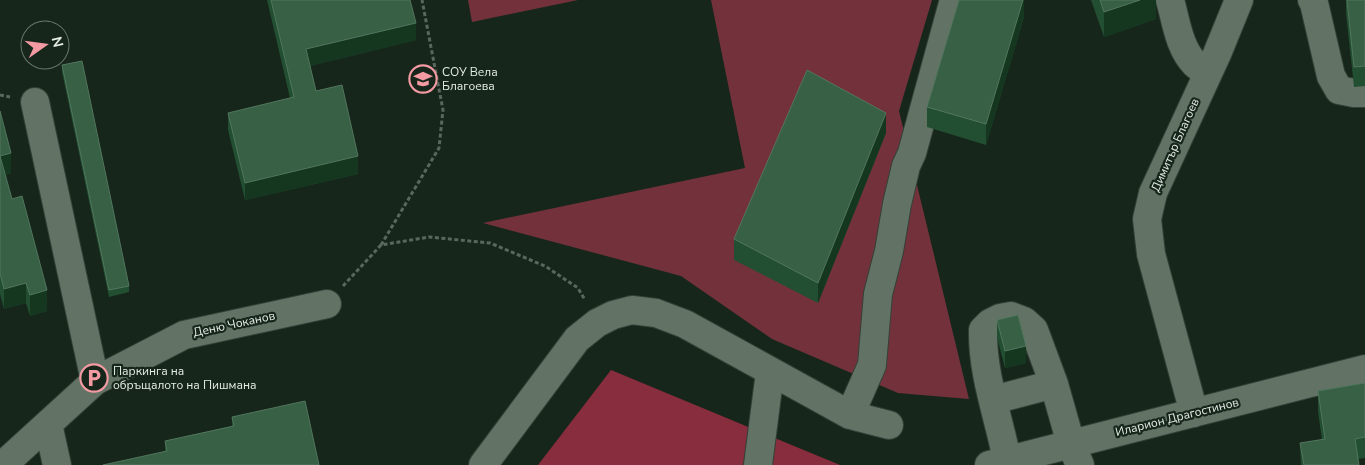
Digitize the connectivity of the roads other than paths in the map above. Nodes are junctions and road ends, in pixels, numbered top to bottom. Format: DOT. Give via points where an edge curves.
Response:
graph roads {
  1 [pos="1170,0"];
  2 [pos="1239,0"];
  3 [pos="1312,0"];
  4 [pos="953,3"];
  5 [pos="1208,73"];
  6 [pos="1365,92"];
  7 [pos="35,102"];
  8 [pos="327,304"];
  9 [pos="1365,369"];
  10 [pos="770,372"];
  11 [pos="95,381"];
  12 [pos="1054,384"];
  13 [pos="993,400"];
  14 [pos="1194,412"];
  15 [pos="850,415"];
  16 [pos="48,424"];
  17 [pos="889,424"];
  18 [pos="1076,455"];
  19 [pos="1002,463"];
  20 [pos="3,465"];
  21 [pos="57,465"];
  22 [pos="483,465"];
  23 [pos="758,465"];
  1 -- 5 [label="street" via="1188,56"];
  2 -- 5 [label="street, Димитър Благоев"];
  3 -- 6 [label="street" via="1331,76 1339,90"];
  4 -- 15 [label="street" via="897,204 878,294 872,365"];
  5 -- 14 [label="street, Димитър Благоев" via="1153,193 1147,219 1151,254"];
  7 -- 11 [label="street"];
  8 -- 11 [label="street, Деню Чоканов" via="184,335"];
  9 -- 14 [label="street, Иларион Драгостинов"];
  10 -- 15 [label="street"];
  10 -- 22 [label="street" via="685,324 656,313 632,310 613,315 578,339"];
  10 -- 23 [label="street"];
  11 -- 16 [label="street, Деню Чоканов"];
  12 -- 13 [label="street"];
  12 -- 13 [label="street" via="1034,330 1012,316 1000,318 983,330"];
  12 -- 18 [label="street"];
  13 -- 19 [label="street"];
  14 -- 18 [label="street, Иларион Драгостинов"];
  15 -- 17 [label="street"];
  16 -- 20 [label="street, Деню Чоканов"];
  16 -- 21 [label="street"];
  18 -- 19 [label="street, Иларион Драгостинов"];
}
